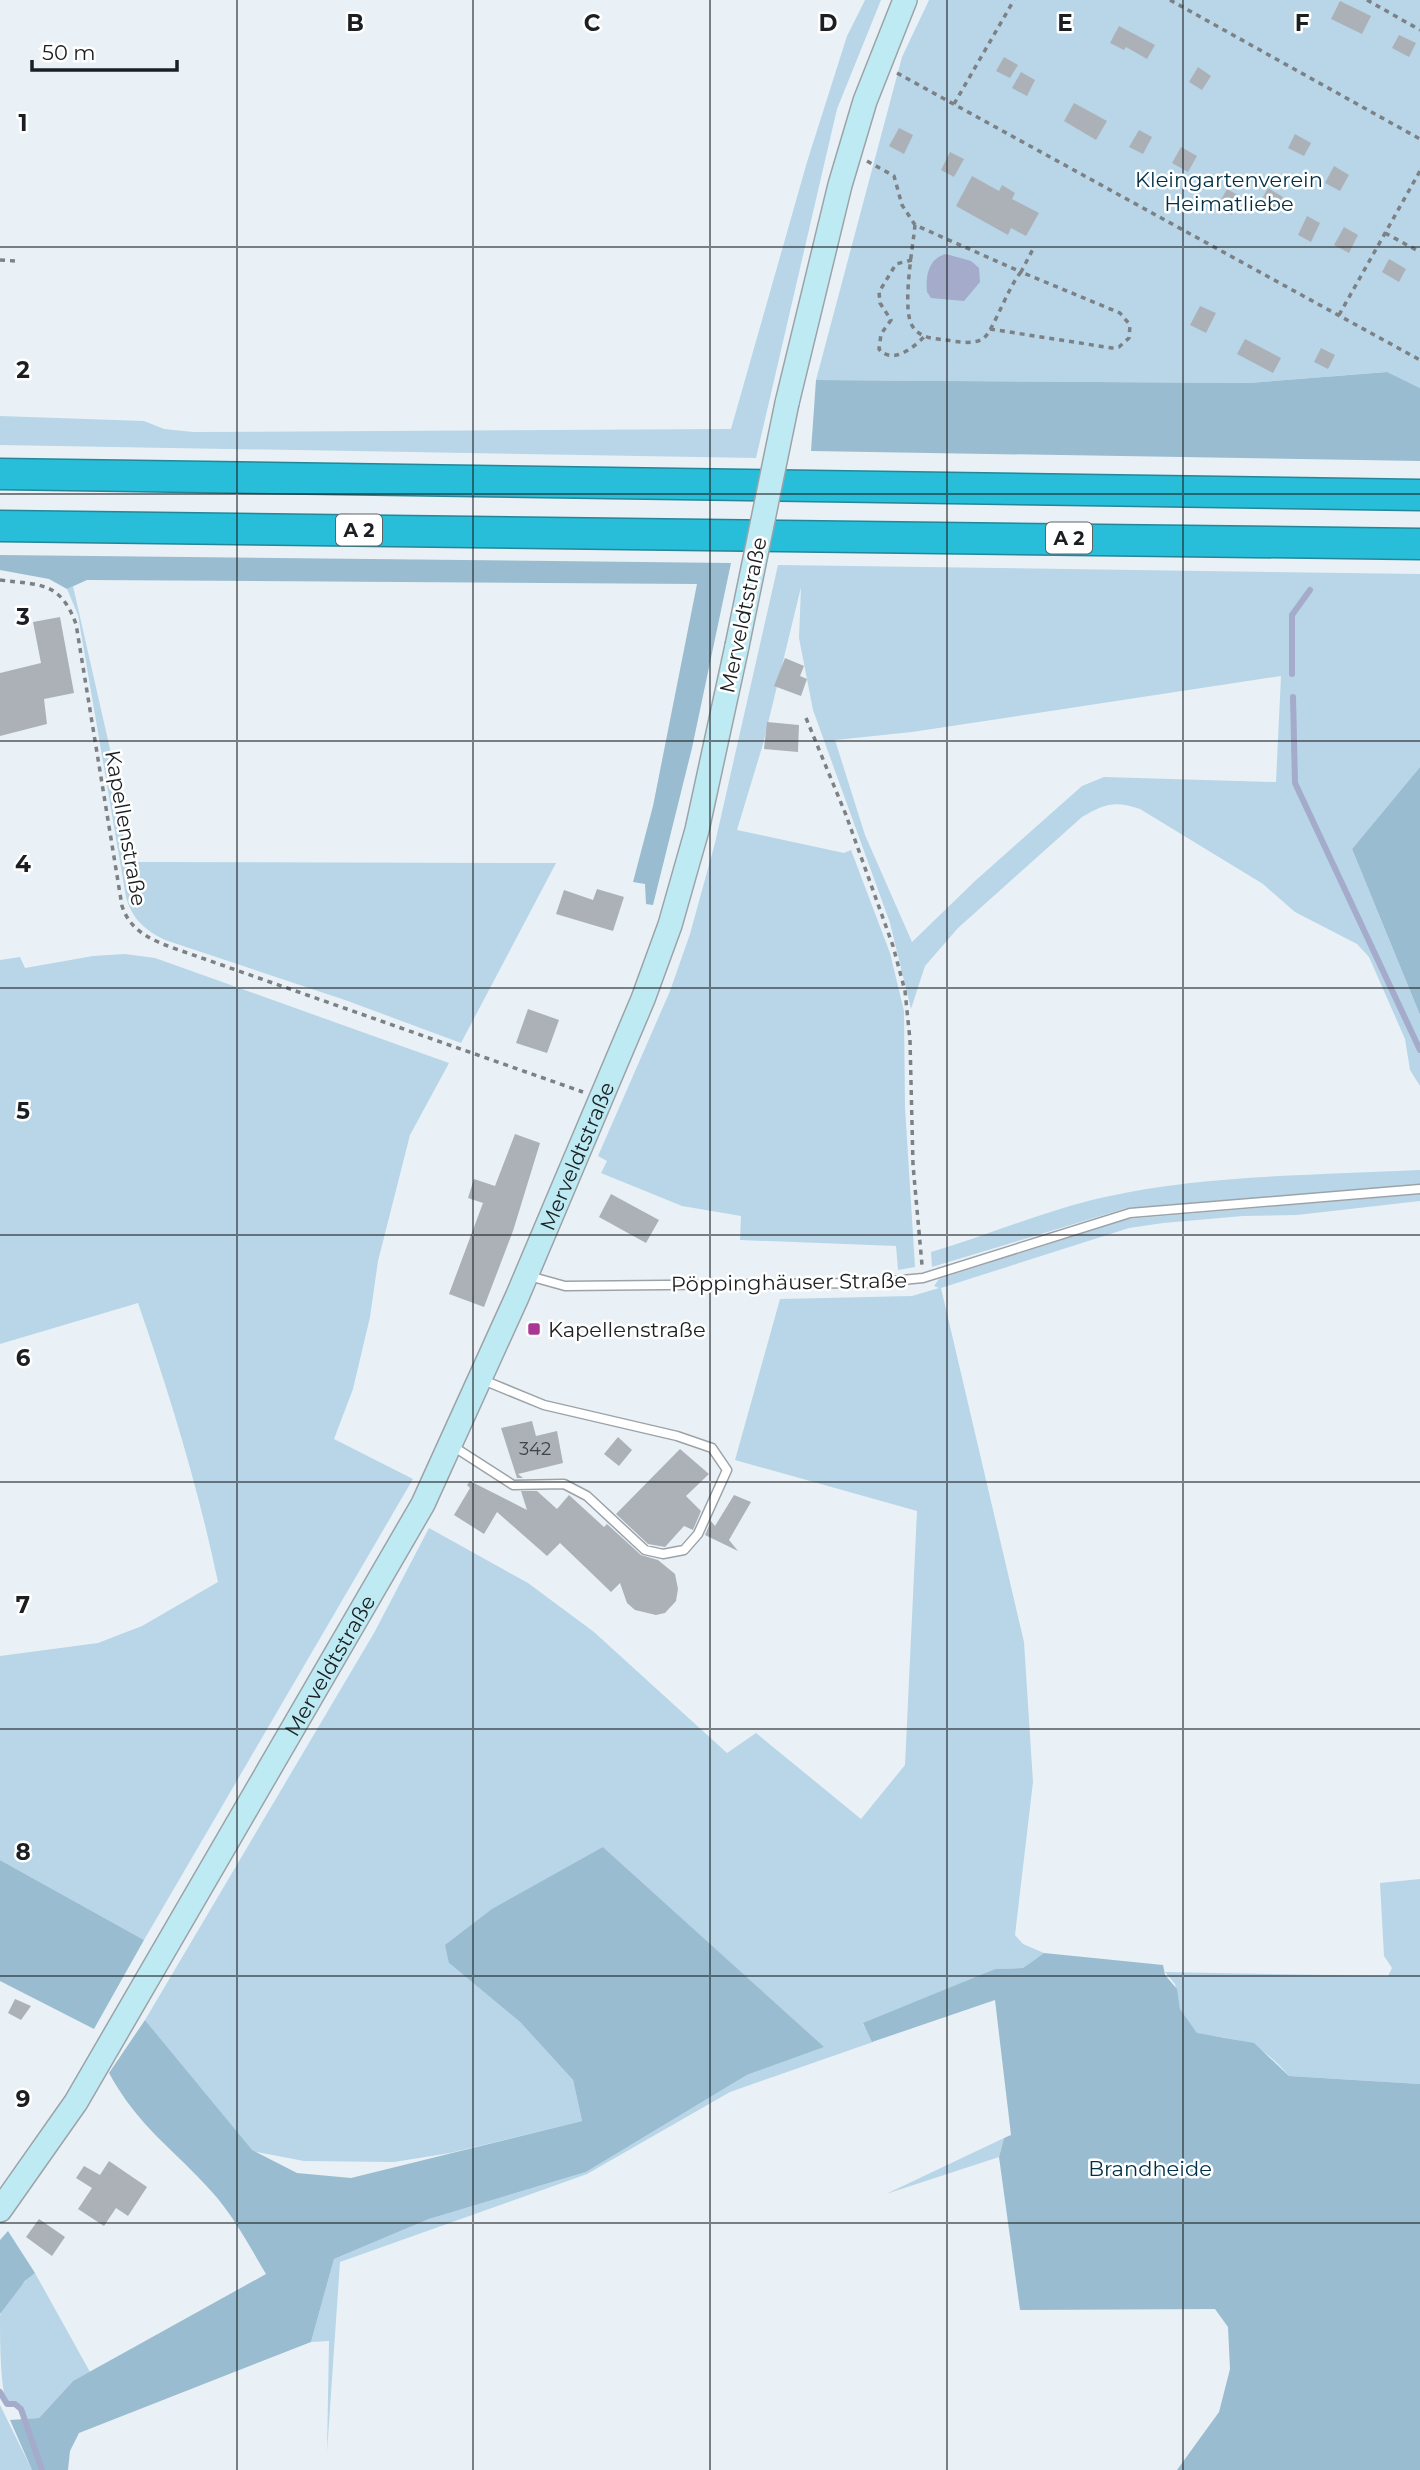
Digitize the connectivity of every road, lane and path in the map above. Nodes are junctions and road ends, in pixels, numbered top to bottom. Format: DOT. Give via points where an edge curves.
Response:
graph roads {
  1 [pos="905,0"];
  2 [pos="1014,0"];
  3 [pos="1170,0"];
  4 [pos="1367,0"];
  5 [pos="1420,30"];
  6 [pos="879,64"];
  7 [pos="954,104"];
  8 [pos="1420,139"];
  9 [pos="850,152"];
  10 [pos="1420,172"];
  11 [pos="915,225"];
  12 [pos="1385,233"];
  13 [pos="1033,249"];
  14 [pos="1420,252"];
  15 [pos="0,260"];
  16 [pos="912,260"];
  17 [pos="16,261"];
  18 [pos="1021,272"];
  19 [pos="1339,315"];
  20 [pos="990,329"];
  21 [pos="925,336"];
  22 [pos="1420,360"];
  23 [pos="0,474"];
  24 [pos="1420,495"];
  25 [pos="0,526"];
  26 [pos="1420,544"];
  27 [pos="0,580"];
  28 [pos="806,718"];
  29 [pos="602,1098"];
  30 [pos="1420,1189"];
  31 [pos="526,1275"];
  32 [pos="923,1278"];
  33 [pos="480,1378"];
  34 [pos="450,1444"];
  35 [pos="0,2210"];
  1 -- 6 [label="street, Merveldtstraße"];
  2 -- 7 [label="path"];
  3 -- 8 [label="path"];
  4 -- 5 [label="path"];
  6 -- 7 [label="path"];
  6 -- 9 [label="street, Merveldtstraße"];
  7 -- 19 [label="path"];
  9 -- 11 [label="path" via="894,176 902,205"];
  9 -- 29 [label="street, Merveldtstraße, bridge" via="787,403 696,831 670,925"];
  10 -- 12 [label="path"];
  11 -- 16 [label="path"];
  11 -- 18 [label="path"];
  12 -- 14 [label="path"];
  12 -- 19 [label="path"];
  13 -- 18 [label="path"];
  15 -- 17 [label="path"];
  16 -- 21 [label="path" via="909,321"];
  16 -- 21 [label="path" via="896,264 879,292 891,320 881,334 879,349 895,357"];
  18 -- 20 [label="path"];
  18 -- 20 [label="path" via="1120,313 1130,324 1129,338 1112,348"];
  19 -- 22 [label="path"];
  20 -- 21 [label="path" via="978,342"];
  23 -- 24 [label="highway"];
  25 -- 26 [label="highway, A 2"];
  27 -- 29 [label="path, Kapellenstraße" via="46,586 61,594 76,624 122,906 126,918 142,934"];
  28 -- 32 [label="path" via="846,815 905,991"];
  29 -- 31 [label="street, Merveldtstraße"];
  30 -- 32 [label="lane, Pöppinghäuser Straße" via="1130,1213"];
  31 -- 32 [label="lane, Pöppinghäuser Straße" via="565,1286 870,1283"];
  31 -- 33 [label="street, Merveldtstraße"];
  33 -- 34 [label="street, Merveldtstraße"];
  33 -- 34 [label="lane" via="544,1405 712,1448 727,1470 698,1534 684,1550 663,1554 645,1550 587,1496 564,1484 513,1485"];
  34 -- 35 [label="street, Merveldtstraße" via="423,1504 76,2102"];
}
